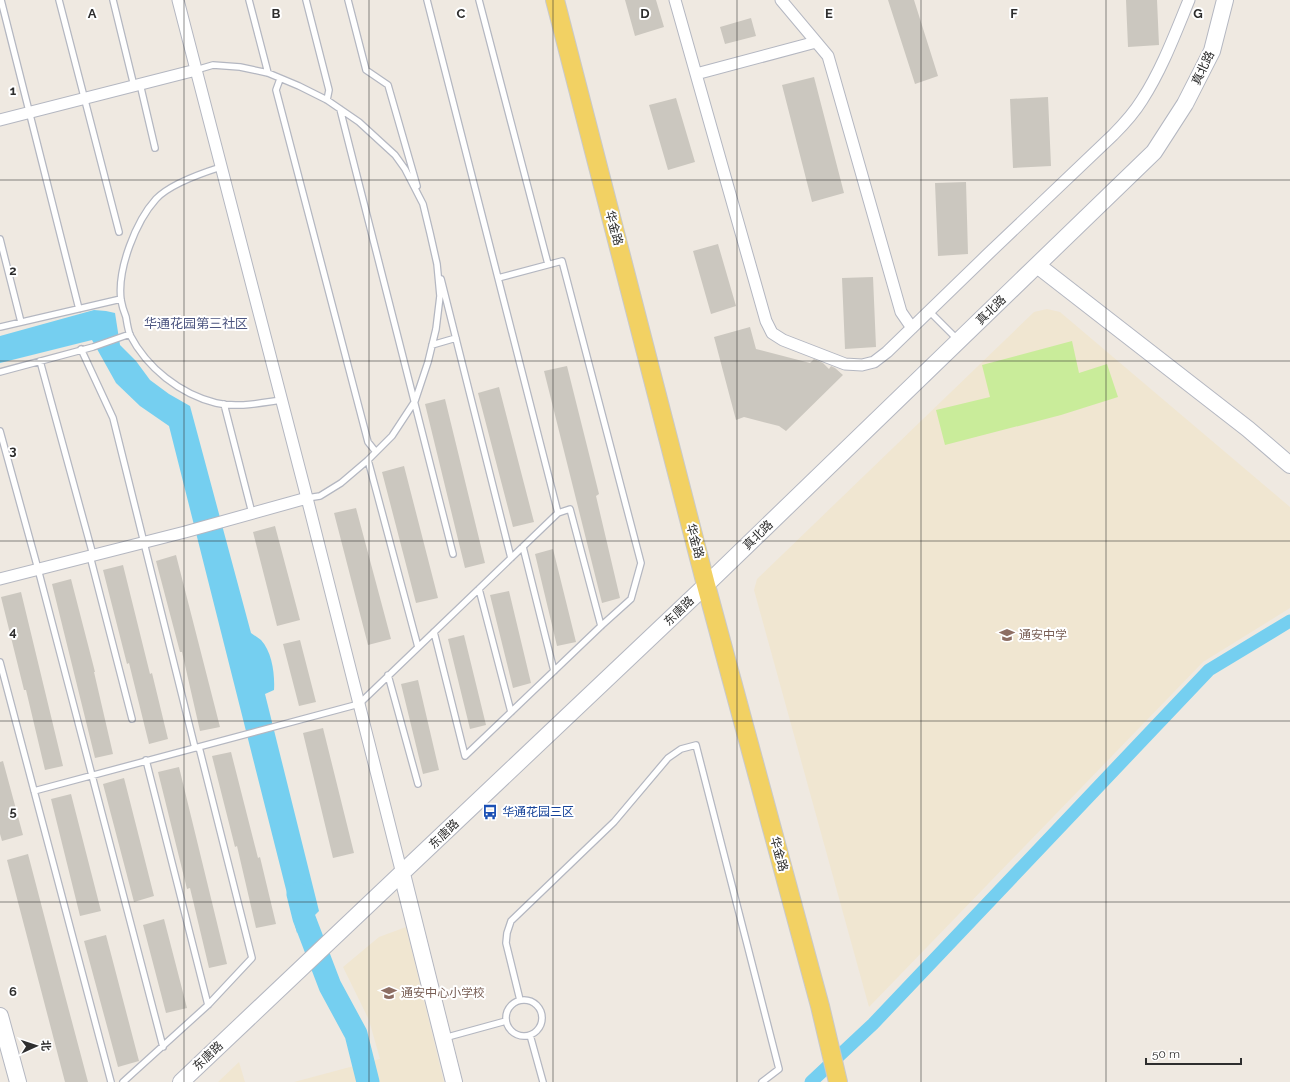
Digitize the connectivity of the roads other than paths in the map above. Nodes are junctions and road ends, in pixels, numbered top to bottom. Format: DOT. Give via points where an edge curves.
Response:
graph roads {
  1 [pos="1,0"];
  2 [pos="59,0"];
  3 [pos="113,0"];
  4 [pos="178,0"];
  5 [pos="249,0"];
  6 [pos="306,0"];
  7 [pos="348,0"];
  8 [pos="427,0"];
  9 [pos="479,0"];
  10 [pos="555,0"];
  11 [pos="675,0"];
  12 [pos="782,0"];
  13 [pos="1189,0"];
  14 [pos="1226,0"];
  15 [pos="816,42"];
  16 [pos="196,70"];
  17 [pos="268,73"];
  18 [pos="696,74"];
  19 [pos="280,79"];
  20 [pos="137,85"];
  21 [pos="84,98"];
  22 [pos="327,100"];
  23 [pos="340,109"];
  24 [pos="28,112"];
  25 [pos="0,120"];
  26 [pos="155,148"];
  27 [pos="406,152"];
  28 [pos="395,155"];
  29 [pos="221,167"];
  30 [pos="422,204"];
  31 [pos="119,232"];
  32 [pos="0,239"];
  33 [pos="437,264"];
  34 [pos="548,264"];
  35 [pos="1037,265"];
  36 [pos="498,278"];
  37 [pos="121,299"];
  38 [pos="79,309"];
  39 [pos="930,311"];
  40 [pos="21,322"];
  41 [pos="0,327"];
  42 [pos="912,328"];
  43 [pos="130,334"];
  44 [pos="456,338"];
  45 [pos="959,341"];
  46 [pos="432,345"];
  47 [pos="81,350"];
  48 [pos="40,361"];
  49 [pos="0,372"];
  50 [pos="282,400"];
  51 [pos="415,401"];
  52 [pos="224,404"];
  53 [pos="0,431"];
  54 [pos="376,452"];
  55 [pos="368,460"];
  56 [pos="1290,465"];
  57 [pos="307,498"];
  58 [pos="252,513"];
  59 [pos="558,513"];
  60 [pos="144,542"];
  61 [pos="522,547"];
  62 [pos="453,554"];
  63 [pos="91,556"];
  64 [pos="511,558"];
  65 [pos="38,569"];
  66 [pos="0,579"];
  67 [pos="706,585"];
  68 [pos="479,589"];
  69 [pos="601,626"];
  70 [pos="434,632"];
  71 [pos="418,647"];
  72 [pos="0,662"];
  73 [pos="554,671"];
  74 [pos="388,675"];
  75 [pos="359,704"];
  76 [pos="511,712"];
  77 [pos="132,719"];
  78 [pos="197,748"];
  79 [pos="146,760"];
  80 [pos="91,775"];
  81 [pos="418,784"];
  82 [pos="34,791"];
  83 [pos="402,874"];
  84 [pos="520,1000"];
  85 [pos="208,1005"];
  86 [pos="0,1016"];
  87 [pos="506,1021"];
  88 [pos="530,1035"];
  89 [pos="443,1038"];
  90 [pos="163,1047"];
  91 [pos="18,1082"];
  92 [pos="111,1082"];
  93 [pos="123,1082"];
  94 [pos="181,1082"];
  95 [pos="454,1082"];
  96 [pos="543,1082"];
  97 [pos="762,1082"];
  98 [pos="838,1082"];
  1 -- 24 [label="lane"];
  2 -- 21 [label="lane"];
  3 -- 20 [label="lane"];
  4 -- 16 [label="street"];
  5 -- 17 [label="lane"];
  6 -- 22 [label="lane" via="329,90"];
  7 -- 27 [label="lane" via="366,70 388,85"];
  8 -- 36 [label="lane"];
  9 -- 34 [label="lane"];
  10 -- 67 [label="main road, 华金路"];
  11 -- 18 [label="street"];
  12 -- 15 [label="street"];
  13 -- 39 [label="street" via="1160,67 1129,118"];
  14 -- 35 [label="street, 真北路" via="1212,51 1186,104 1154,152"];
  15 -- 18 [label="street"];
  15 -- 42 [label="street" via="828,56 901,312"];
  16 -- 17 [label="lane" via="213,65"];
  16 -- 20 [label="street"];
  16 -- 29 [label="street"];
  17 -- 19 [label="lane"];
  18 -- 42 [label="street" via="766,321 772,333 783,340 845,364 862,365 874,362"];
  19 -- 22 [label="lane"];
  19 -- 54 [label="lane" via="276,90 368,442"];
  20 -- 21 [label="street"];
  20 -- 26 [label="lane"];
  21 -- 24 [label="street"];
  21 -- 31 [label="lane"];
  22 -- 23 [label="lane"];
  23 -- 28 [label="lane" via="359,122"];
  23 -- 51 [label="lane"];
  24 -- 25 [label="street"];
  24 -- 38 [label="lane"];
  27 -- 28 [label="lane"];
  27 -- 30 [label="lane"];
  28 -- 30 [label="lane" via="405,169"];
  29 -- 37 [label="lane" via="176,185 157,198 141,220 129,244 122,275"];
  29 -- 50 [label="street"];
  30 -- 33 [label="lane"];
  32 -- 40 [label="lane"];
  33 -- 44 [label="lane"];
  33 -- 46 [label="lane" via="440,296"];
  34 -- 36 [label="lane"];
  34 -- 69 [label="lane" via="562,261 642,563 631,599"];
  35 -- 45 [label="street, 真北路"];
  35 -- 56 [label="street" via="1248,429"];
  36 -- 59 [label="lane"];
  37 -- 38 [label="lane"];
  37 -- 43 [label="lane"];
  38 -- 40 [label="lane"];
  39 -- 42 [label="street"];
  39 -- 45 [label="lane"];
  40 -- 41 [label="lane"];
  43 -- 47 [label="lane"];
  43 -- 52 [label="lane" via="146,359 166,379 190,394"];
  44 -- 46 [label="lane"];
  44 -- 64 [label="lane"];
  45 -- 67 [label="street, 真北路"];
  46 -- 51 [label="lane"];
  47 -- 48 [label="lane"];
  47 -- 60 [label="lane" via="113,418"];
  48 -- 49 [label="lane"];
  48 -- 63 [label="lane"];
  50 -- 52 [label="lane" via="239,406"];
  50 -- 57 [label="street"];
  51 -- 54 [label="lane" via="392,436"];
  51 -- 62 [label="lane"];
  52 -- 58 [label="lane"];
  53 -- 65 [label="lane"];
  54 -- 55 [label="lane"];
  55 -- 57 [label="lane" via="341,483 320,496"];
  55 -- 71 [label="lane"];
  57 -- 58 [label="street"];
  57 -- 75 [label="street"];
  58 -- 60 [label="street"];
  59 -- 61 [label="lane"];
  59 -- 69 [label="lane" via="570,509"];
  60 -- 63 [label="street"];
  60 -- 78 [label="lane"];
  61 -- 64 [label="lane"];
  61 -- 73 [label="lane"];
  63 -- 65 [label="street"];
  63 -- 77 [label="lane"];
  64 -- 68 [label="lane"];
  65 -- 66 [label="street"];
  65 -- 80 [label="lane"];
  67 -- 83 [label="street, 东唐路"];
  67 -- 98 [label="main road, 华金路"];
  68 -- 70 [label="lane"];
  68 -- 76 [label="lane"];
  69 -- 73 [label="lane"];
  70 -- 71 [label="lane"];
  70 -- 76 [label="lane" via="465,756"];
  71 -- 74 [label="lane"];
  72 -- 82 [label="lane"];
  73 -- 76 [label="lane"];
  74 -- 75 [label="lane"];
  74 -- 81 [label="lane"];
  75 -- 78 [label="lane"];
  75 -- 83 [label="street"];
  78 -- 79 [label="lane"];
  78 -- 85 [label="lane" via="252,958"];
  79 -- 80 [label="lane"];
  79 -- 85 [label="lane"];
  80 -- 82 [label="lane"];
  80 -- 90 [label="lane"];
  82 -- 92 [label="lane"];
  83 -- 89 [label="street"];
  83 -- 94 [label="street, 东唐路"];
  84 -- 87 [label="lane" via="509,1008"];
  84 -- 88 [label="lane" via="532,1002 542,1016 539,1028"];
  84 -- 97 [label="lane" via="506,943 506,932 511,921 614,822 668,758 681,749 696,745 779,1069"];
  85 -- 90 [label="lane"];
  86 -- 91 [label="street"];
  87 -- 88 [label="lane" via="512,1032"];
  87 -- 89 [label="lane"];
  88 -- 96 [label="lane"];
  89 -- 95 [label="street"];
  90 -- 93 [label="lane"];
}
